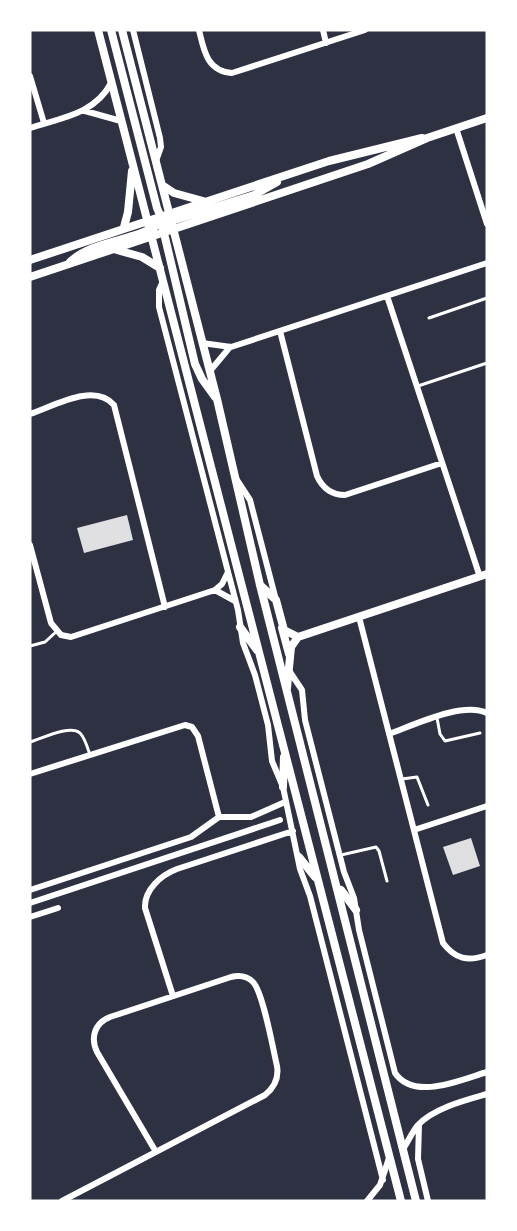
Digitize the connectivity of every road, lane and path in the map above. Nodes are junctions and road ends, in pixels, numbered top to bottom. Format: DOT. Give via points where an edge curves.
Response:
graph roads {
  1 [pos="98,30"];
  2 [pos="111,30"];
  3 [pos="122,30"];
  4 [pos="133,30"];
  5 [pos="199,30"];
  6 [pos="323,30"];
  7 [pos="365,30"];
  8 [pos="326,43"];
  9 [pos="30,76"];
  10 [pos="111,83"];
  11 [pos="85,111"];
  12 [pos="487,118"];
  13 [pos="121,121"];
  14 [pos="44,123"];
  15 [pos="30,128"];
  16 [pos="456,128"];
  17 [pos="427,138"];
  18 [pos="156,160"];
  19 [pos="133,166"];
  20 [pos="283,177"];
  21 [pos="162,184"];
  22 [pos="205,201"];
  23 [pos="147,220"];
  24 [pos="164,222"];
  25 [pos="487,224"];
  26 [pos="124,227"];
  27 [pos="174,230"];
  28 [pos="151,233"];
  29 [pos="115,250"];
  30 [pos="30,260"];
  31 [pos="487,263"];
  32 [pos="67,265"];
  33 [pos="160,268"];
  34 [pos="30,277"];
  35 [pos="163,281"];
  36 [pos="387,296"];
  37 [pos="487,298"];
  38 [pos="429,318"];
  39 [pos="280,331"];
  40 [pos="202,343"];
  41 [pos="231,347"];
  42 [pos="487,363"];
  43 [pos="209,372"];
  44 [pos="417,386"];
  45 [pos="217,399"];
  46 [pos="30,414"];
  47 [pos="442,463"];
  48 [pos="235,477"];
  49 [pos="30,545"];
  50 [pos="234,557"];
  51 [pos="225,559"];
  52 [pos="228,572"];
  53 [pos="483,576"];
  54 [pos="260,585"];
  55 [pos="215,590"];
  56 [pos="276,600"];
  57 [pos="236,601"];
  58 [pos="165,607"];
  59 [pos="358,617"];
  60 [pos="240,627"];
  61 [pos="282,627"];
  62 [pos="57,632"];
  63 [pos="298,637"];
  64 [pos="30,646"];
  65 [pos="260,654"];
  66 [pos="290,655"];
  67 [pos="290,672"];
  68 [pos="287,690"];
  69 [pos="487,713"];
  70 [pos="436,718"];
  71 [pos="480,733"];
  72 [pos="389,734"];
  73 [pos="30,742"];
  74 [pos="284,747"];
  75 [pos="90,755"];
  76 [pos="30,774"];
  77 [pos="401,780"];
  78 [pos="283,787"];
  79 [pos="285,802"];
  80 [pos="428,805"];
  81 [pos="487,806"];
  82 [pos="219,817"];
  83 [pos="280,820"];
  84 [pos="414,830"];
  85 [pos="293,831"];
  86 [pos="339,855"];
  87 [pos="299,857"];
  88 [pos="316,878"];
  89 [pos="387,881"];
  90 [pos="337,885"];
  91 [pos="30,890"];
  92 [pos="30,902"];
  93 [pos="58,908"];
  94 [pos="356,910"];
  95 [pos="33,916"];
  96 [pos="487,955"];
  97 [pos="173,996"];
  98 [pos="487,1072"];
  99 [pos="487,1094"];
  100 [pos="419,1124"];
  101 [pos="403,1149"];
  102 [pos="156,1152"];
  103 [pos="389,1157"];
  104 [pos="383,1180"];
  105 [pos="62,1201"];
  106 [pos="367,1201"];
  107 [pos="400,1201"];
  108 [pos="416,1201"];
  109 [pos="428,1201"];
  1 -- 10 [label="street"];
  2 -- 24 [label="street"];
  3 -- 18 [label="street"];
  4 -- 18 [label="street" via="160,138"];
  5 -- 8 [label="street" via="207,59 226,72 238,72"];
  6 -- 8 [label="street"];
  7 -- 8 [label="street"];
  9 -- 14 [label="street"];
  10 -- 11 [label="street"];
  10 -- 13 [label="street"];
  11 -- 13 [label="street"];
  11 -- 14 [label="street"];
  12 -- 16 [label="street"];
  13 -- 19 [label="street"];
  14 -- 15 [label="street"];
  16 -- 17 [label="street"];
  16 -- 25 [label="street"];
  17 -- 20 [label="street" via="367,150"];
  17 -- 27 [label="street" via="383,158"];
  18 -- 21 [label="street"];
  19 -- 23 [label="street"];
  19 -- 26 [label="street"];
  20 -- 22 [label="street"];
  20 -- 24 [label="street" via="254,195"];
  21 -- 22 [label="street" via="174,193"];
  21 -- 24 [label="street"];
  22 -- 24 [label="street"];
  23 -- 24 [label="street"];
  23 -- 26 [label="street"];
  23 -- 28 [label="street"];
  24 -- 27 [label="street"];
  24 -- 28 [label="street"];
  24 -- 45 [label="street" via="195,364"];
  26 -- 30 [label="street"];
  27 -- 40 [label="street"];
  28 -- 29 [label="street"];
  28 -- 32 [label="street" via="87,250"];
  28 -- 33 [label="street"];
  29 -- 32 [label="street"];
  29 -- 33 [label="street" via="142,257"];
  31 -- 36 [label="street"];
  32 -- 34 [label="street"];
  33 -- 35 [label="street"];
  35 -- 50 [label="street"];
  35 -- 51 [label="street" via="159,307"];
  36 -- 39 [label="street"];
  36 -- 44 [label="street"];
  37 -- 38 [label="lane"];
  39 -- 41 [label="street"];
  39 -- 47 [label="street" via="317,476 328,491 351,494"];
  40 -- 41 [label="street"];
  40 -- 43 [label="street"];
  41 -- 43 [label="street"];
  42 -- 44 [label="lane"];
  43 -- 45 [label="street"];
  44 -- 47 [label="street"];
  45 -- 48 [label="street"];
  46 -- 58 [label="street" via="89,394 100,395 114,405"];
  47 -- 53 [label="street"];
  48 -- 54 [label="street"];
  48 -- 56 [label="street" via="250,500"];
  49 -- 62 [label="street" via="49,620"];
  50 -- 51 [label="street"];
  50 -- 65 [label="street"];
  51 -- 52 [label="street"];
  52 -- 55 [label="street"];
  52 -- 57 [label="street"];
  53 -- 59 [label="street"];
  54 -- 56 [label="street"];
  54 -- 68 [label="street"];
  55 -- 57 [label="street"];
  55 -- 58 [label="street"];
  56 -- 61 [label="street"];
  57 -- 60 [label="street"];
  58 -- 62 [label="street" via="76,637"];
  59 -- 63 [label="street"];
  59 -- 72 [label="street"];
  60 -- 65 [label="street"];
  60 -- 78 [label="street" via="268,725 274,769"];
  61 -- 63 [label="street"];
  61 -- 66 [label="street"];
  62 -- 64 [label="lane" via="45,642"];
  63 -- 66 [label="street"];
  65 -- 74 [label="street"];
  66 -- 67 [label="street"];
  67 -- 68 [label="street"];
  67 -- 86 [label="street" via="302,690 305,720"];
  68 -- 90 [label="street"];
  69 -- 70 [label="street" via="471,708"];
  70 -- 71 [label="lane" via="445,741"];
  70 -- 72 [label="street"];
  72 -- 77 [label="street"];
  73 -- 75 [label="lane" via="76,731"];
  74 -- 78 [label="street"];
  74 -- 88 [label="street"];
  75 -- 76 [label="street"];
  75 -- 82 [label="street" via="178,726 192,727 198,736"];
  77 -- 80 [label="lane" via="417,777"];
  77 -- 84 [label="street"];
  78 -- 79 [label="street"];
  79 -- 82 [label="street" via="251,817"];
  79 -- 85 [label="street"];
  81 -- 84 [label="street"];
  82 -- 91 [label="street" via="191,837"];
  83 -- 92 [label="street"];
  84 -- 96 [label="street" via="442,943 466,959"];
  85 -- 87 [label="street"];
  85 -- 97 [label="street" via="177,869 154,885 146,897 145,908"];
  86 -- 89 [label="lane" via="376,847"];
  86 -- 94 [label="street"];
  87 -- 88 [label="street"];
  87 -- 104 [label="street"];
  88 -- 103 [label="street"];
  90 -- 94 [label="street"];
  90 -- 101 [label="street"];
  92 -- 95 [label="street"];
  93 -- 95 [label="street"];
  94 -- 98 [label="street" via="392,1065 399,1079 425,1089"];
  97 -- 102 [label="street" via="105,1019 93,1037 97,1052"];
  97 -- 102 [label="street" via="231,977 249,979 258,990 278,1075 265,1095"];
  99 -- 100 [label="street" via="463,1100"];
  100 -- 101 [label="street"];
  100 -- 109 [label="street" via="418,1159"];
  101 -- 108 [label="street"];
  102 -- 105 [label="street"];
  103 -- 104 [label="street"];
  103 -- 107 [label="street"];
  104 -- 106 [label="street"];
}
